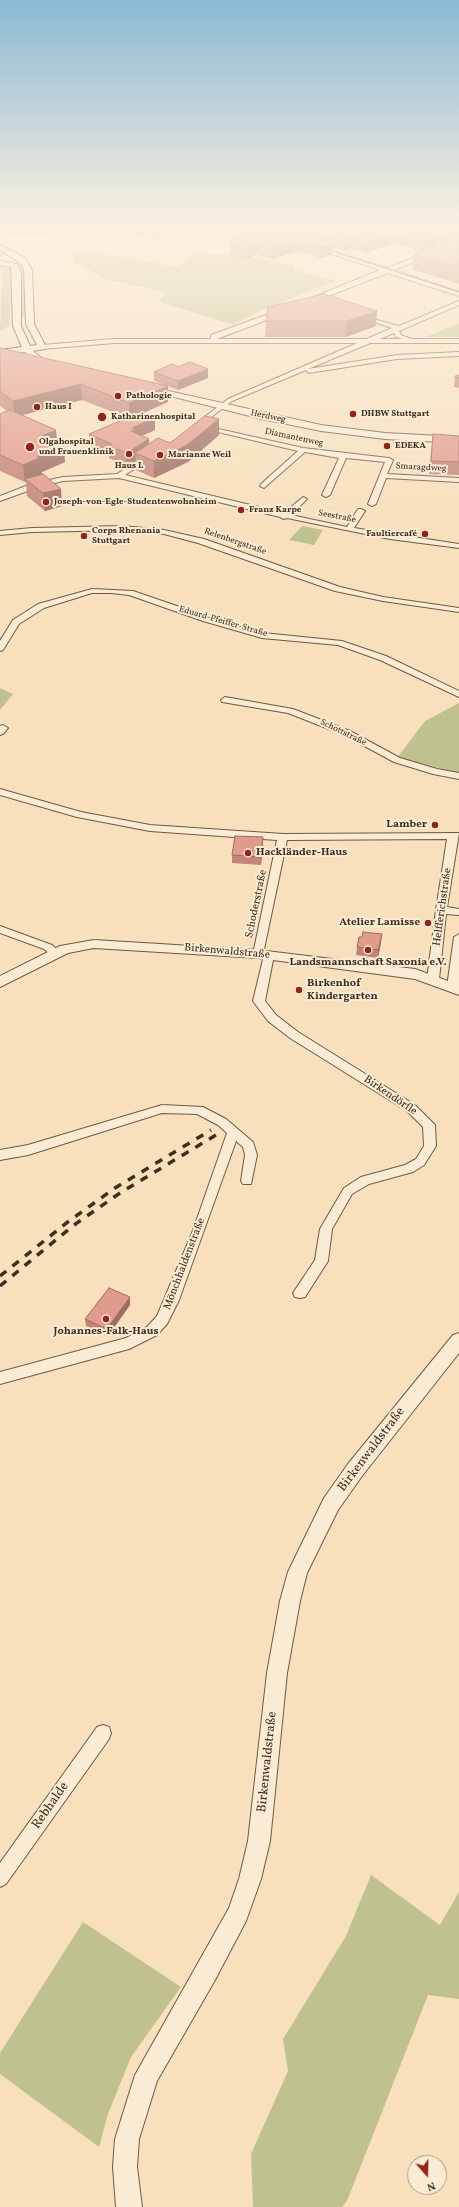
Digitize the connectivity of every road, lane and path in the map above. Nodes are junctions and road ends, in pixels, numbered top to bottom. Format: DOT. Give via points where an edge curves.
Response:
graph roads {
  1 [pos="11,330"];
  2 [pos="32,330"];
  3 [pos="234,330"];
  4 [pos="394,330"];
  5 [pos="396,330"];
  6 [pos="7,340"];
  7 [pos="459,340"];
  8 [pos="206,341"];
  9 [pos="368,341"];
  10 [pos="411,341"];
  11 [pos="40,344"];
  12 [pos="26,346"];
  13 [pos="0,353"];
  14 [pos="459,354"];
  15 [pos="56,361"];
  16 [pos="62,370"];
  17 [pos="299,370"];
  18 [pos="142,387"];
  19 [pos="222,405"];
  20 [pos="459,440"];
  21 [pos="303,450"];
  22 [pos="157,452"];
  23 [pos="343,456"];
  24 [pos="389,460"];
  25 [pos="119,476"];
  26 [pos="382,476"];
  27 [pos="459,480"];
  28 [pos="264,486"];
  29 [pos="326,495"];
  30 [pos="0,499"];
  31 [pos="303,499"];
  32 [pos="372,504"];
  33 [pos="361,511"];
  34 [pos="284,517"];
  35 [pos="349,530"];
  36 [pos="0,533"];
  37 [pos="459,546"];
  38 [pos="459,610"];
  39 [pos="0,648"];
  40 [pos="459,694"];
  41 [pos="224,700"];
  42 [pos="459,776"];
  43 [pos="0,792"];
  44 [pos="456,836"];
  45 [pos="283,837"];
  46 [pos="441,910"];
  47 [pos="459,912"];
  48 [pos="0,929"];
  49 [pos="0,937"];
  50 [pos="18,937"];
  51 [pos="459,937"];
  52 [pos="56,954"];
  53 [pos="263,954"];
  54 [pos="433,979"];
  55 [pos="0,982"];
  56 [pos="457,988"];
  57 [pos="233,1133"];
  58 [pos="0,1155"];
  59 [pos="246,1181"];
  60 [pos="300,1293"];
  61 [pos="459,1340"];
  62 [pos="0,1378"];
  63 [pos="103,1733"];
  64 [pos="0,1878"];
  65 [pos="128,2207"];
  1 -- 6 [label="main road"];
  2 -- 11 [label="main road"];
  3 -- 8 [label="street"];
  4 -- 9 [label="street"];
  5 -- 10 [label="street" via="398,336"];
  6 -- 12 [label="main road"];
  6 -- 12 [label="main road"];
  7 -- 10 [label="street"];
  8 -- 9 [label="street"];
  8 -- 11 [label="street"];
  9 -- 10 [label="street"];
  9 -- 17 [label="street"];
  11 -- 12 [label="main road"];
  11 -- 15 [label="street"];
  12 -- 13 [label="main road"];
  12 -- 16 [label="street" via="32,355 42,362"];
  14 -- 17 [label="street" via="397,357 309,371"];
  17 -- 19 [label="street"];
  18 -- 19 [label="street, Herdweg"];
  19 -- 20 [label="street, Herdweg" via="262,416 344,431"];
  19 -- 21 [label="street, Diamantenweg" via="193,428"];
  21 -- 23 [label="street, Diamantenweg"];
  21 -- 28 [label="street"];
  22 -- 25 [label="street"];
  23 -- 24 [label="street, Diamantenweg"];
  23 -- 29 [label="street"];
  24 -- 26 [label="street, Smaragdweg"];
  25 -- 30 [label="street" via="63,479 34,486"];
  25 -- 34 [label="street, Seestraße"];
  26 -- 27 [label="street, Smaragdweg"];
  26 -- 32 [label="street, Smaragdweg"];
  31 -- 34 [label="street"];
  33 -- 35 [label="street"];
  34 -- 35 [label="street, Seestraße"];
  35 -- 37 [label="street, Seestraße"];
  36 -- 38 [label="street, Relenbergstraße" via="109,528 164,532 201,541 338,589 383,599"];
  39 -- 40 [label="street, Eduard-Pfeiffer-Straße" via="16,622 41,606 86,593 111,591 130,593 262,635 339,643 383,658"];
  41 -- 42 [label="street, Schottstraße" via="290,711 347,733 397,760"];
  43 -- 45 [label="street" via="80,815 150,828"];
  44 -- 45 [label="street"];
  44 -- 46 [label="street, Helfferichstraße"];
  45 -- 53 [label="street, Schoderstraße"];
  46 -- 47 [label="street"];
  46 -- 54 [label="street, Helfferichstraße"];
  48 -- 50 [label="street"];
  49 -- 50 [label="street"];
  50 -- 52 [label="street" via="48,947"];
  51 -- 56 [label="street, Helfferichstraße"];
  52 -- 53 [label="street, Birkenwaldstraße" via="74,946 94,944"];
  52 -- 55 [label="street, Birkenwaldstraße"];
  53 -- 54 [label="street, Birkenwaldstraße" via="415,974"];
  53 -- 60 [label="street, Birkendörfle" via="259,1001 272,1018 294,1035 411,1108 429,1125 430,1146 420,1162 409,1169 365,1180 348,1191 326,1229 320,1261"];
  54 -- 56 [label="street, Birkenwaldstraße"];
  57 -- 58 [label="street" via="222,1122 200,1110 162,1109 28,1150"];
  57 -- 59 [label="street" via="248,1145 251,1155"];
  57 -- 62 [label="street, Mönchhaldenstraße" via="172,1300 162,1320 152,1331 129,1343"];
  61 -- 65 [label="street, Birkenwaldstraße" via="355,1470 332,1504 298,1572 277,1674 259,1841 250,1879 238,1913 145,2082 127,2139 125,2167"];
  63 -- 64 [label="street, Rebhalde"];
}
